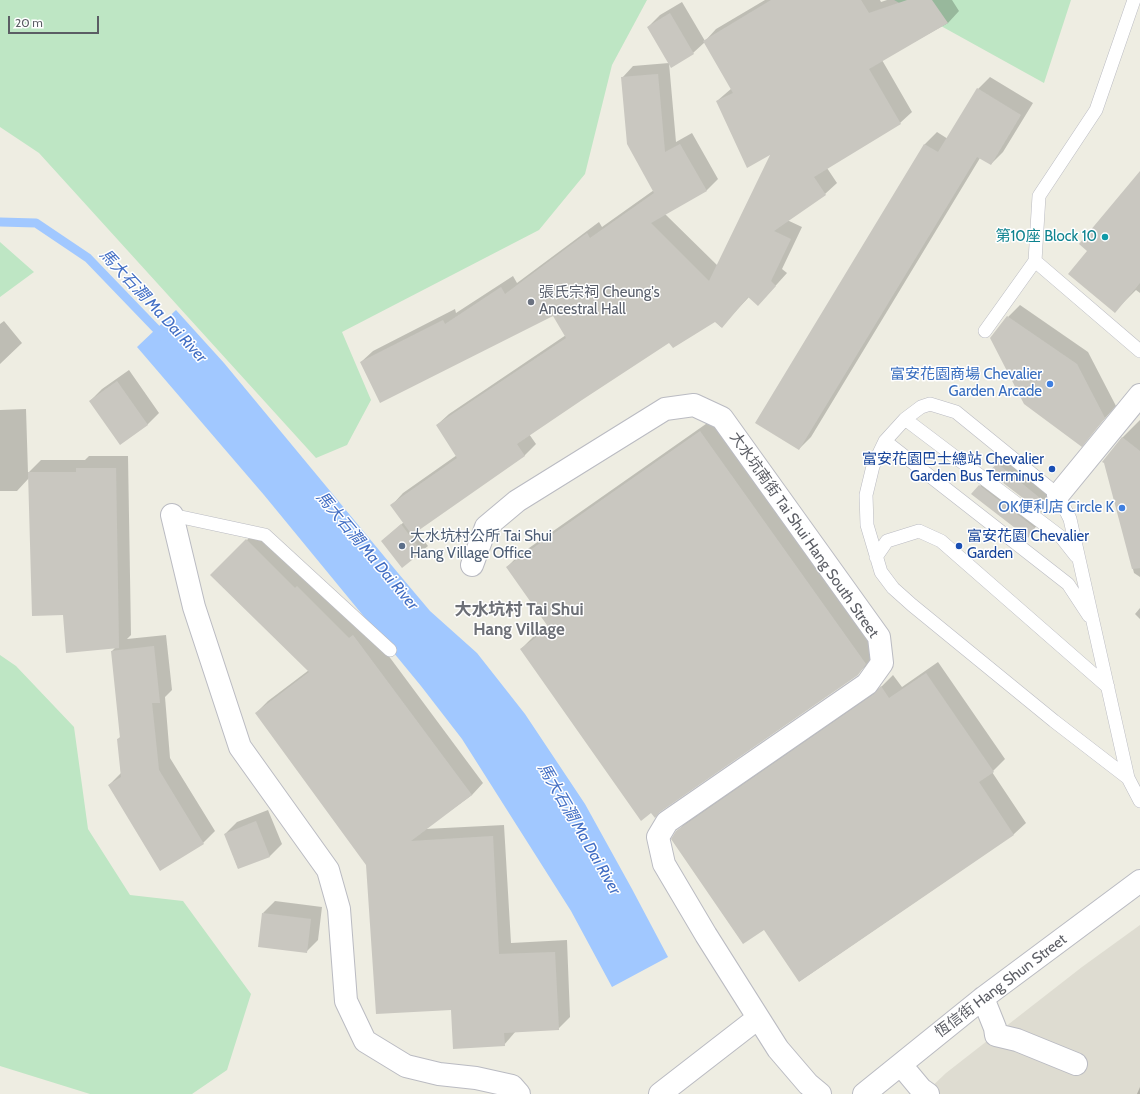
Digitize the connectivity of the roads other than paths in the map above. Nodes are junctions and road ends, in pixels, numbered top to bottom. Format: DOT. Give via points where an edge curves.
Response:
graph roads {
  1 [pos="1134,0"];
  2 [pos="1035,261"];
  3 [pos="985,331"];
  4 [pos="1140,351"];
  5 [pos="1140,394"];
  6 [pos="905,419"];
  7 [pos="884,441"];
  8 [pos="1058,495"];
  9 [pos="172,515"];
  10 [pos="876,557"];
  11 [pos="1080,564"];
  12 [pos="472,565"];
  13 [pos="1095,628"];
  14 [pos="390,650"];
  15 [pos="1108,687"];
  16 [pos="1128,778"];
  17 [pos="1140,801"];
  18 [pos="1140,881"];
  19 [pos="983,998"];
  20 [pos="758,1018"];
  21 [pos="1076,1064"];
  22 [pos="901,1065"];
  23 [pos="519,1094"];
  24 [pos="660,1094"];
  25 [pos="820,1094"];
  26 [pos="864,1094"];
  27 [pos="928,1094"];
  1 -- 2 [label="lane" via="1096,110 1039,196"];
  2 -- 3 [label="lane"];
  2 -- 4 [label="lane"];
  5 -- 8 [label="street"];
  6 -- 7 [label="lane"];
  6 -- 8 [label="lane" via="921,407 930,404 956,412"];
  6 -- 11 [label="lane" via="1061,537"];
  7 -- 10 [label="lane" via="873,466 866,495 866,525"];
  7 -- 13 [label="lane" via="1068,584"];
  8 -- 11 [label="lane" via="1070,519"];
  9 -- 14 [label="lane" via="265,535"];
  9 -- 23 [label="street" via="194,607 240,747 328,870 339,909 346,1001 366,1042 406,1066 512,1086"];
  10 -- 15 [label="lane" via="887,541 919,532 941,541"];
  10 -- 16 [label="lane" via="880,572 912,605"];
  11 -- 13 [label="lane"];
  12 -- 20 [label="street, 大水坑南街 Tai Shui Hang South Street" via="486,527 517,501 665,409 694,405 722,418 880,637 882,663 868,684 668,822 658,837 664,864"];
  13 -- 15 [label="lane"];
  15 -- 16 [label="lane"];
  16 -- 17 [label="lane"];
  18 -- 19 [label="street, 恆信街 Hang Shun Street"];
  19 -- 21 [label="street" via="996,1036 1017,1040"];
  19 -- 22 [label="street, 恆信街 Hang Shun Street"];
  20 -- 24 [label="street"];
  20 -- 25 [label="street, 大水坑南街 Tai Shui Hang South Street" via="778,1049"];
  22 -- 26 [label="street, 恆信街 Hang Shun Street"];
  22 -- 27 [label="street"];
}
